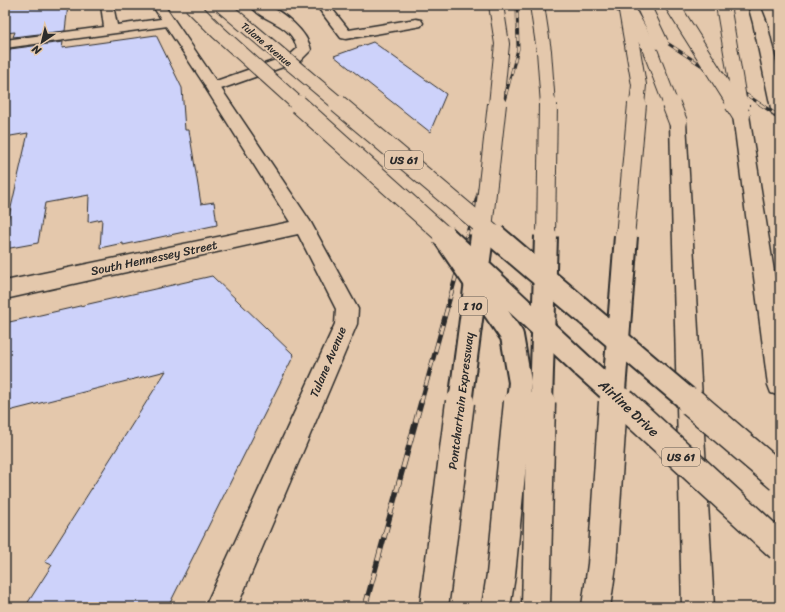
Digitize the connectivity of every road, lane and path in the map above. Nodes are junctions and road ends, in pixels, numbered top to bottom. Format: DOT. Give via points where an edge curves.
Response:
graph roads {
  1 [pos="107,5"];
  2 [pos="158,5"];
  3 [pos="192,5"];
  4 [pos="221,5"];
  5 [pos="256,5"];
  6 [pos="322,5"];
  7 [pos="496,5"];
  8 [pos="537,5"];
  9 [pos="625,5"];
  10 [pos="643,5"];
  11 [pos="672,5"];
  12 [pos="723,5"];
  13 [pos="754,5"];
  14 [pos="168,22"];
  15 [pos="416,23"];
  16 [pos="111,30"];
  17 [pos="5,44"];
  18 [pos="214,87"];
  19 [pos="780,114"];
  20 [pos="741,115"];
  21 [pos="678,122"];
  22 [pos="303,226"];
  23 [pos="443,235"];
  24 [pos="5,290"];
  25 [pos="583,366"];
  26 [pos="780,384"];
  27 [pos="780,478"];
  28 [pos="780,548"];
  29 [pos="221,607"];
  30 [pos="434,607"];
  31 [pos="496,607"];
  32 [pos="536,607"];
  33 [pos="596,607"];
  34 [pos="698,607"];
  1 -- 16 [label="main road"];
  2 -- 14 [label="main road, Tulane Avenue"];
  3 -- 23 [label="main road, Tulane Avenue / US 61, bridge" via="218,32"];
  4 -- 27 [label="main road, Tulane Avenue / US 61, bridge"];
  5 -- 18 [label="main road" via="293,29 302,40 304,50 295,58"];
  6 -- 15 [label="main road" via="346,35"];
  7 -- 30 [label="main road, Pontchartrain Expressway / I 10, bridge" via="502,44 491,166"];
  8 -- 32 [label="main road, bridge" via="549,113"];
  9 -- 21 [label="main road, bridge" via="648,45"];
  9 -- 33 [label="main road, bridge" via="638,85 602,565"];
  10 -- 21 [label="main road, bridge" via="659,35 676,86"];
  11 -- 20 [label="main road, bridge"];
  12 -- 20 [label="main road, bridge"];
  13 -- 19 [label="main road"];
  14 -- 16 [label="main road"];
  14 -- 18 [label="main road, Tulane Avenue"];
  16 -- 17 [label="main road"];
  18 -- 22 [label="main road, Tulane Avenue"];
  20 -- 26 [label="main road"];
  21 -- 34 [label="main road, bridge"];
  22 -- 24 [label="main road, South Hennessey Street"];
  22 -- 29 [label="main road, Tulane Avenue" via="341,295 347,309 346,324"];
  23 -- 25 [label="main road, Tulane Avenue / US 61, bridge"];
  23 -- 31 [label="main road, bridge" via="512,336 520,382 502,575"];
  25 -- 28 [label="main road, Airline Drive / US 61, bridge"];
}
